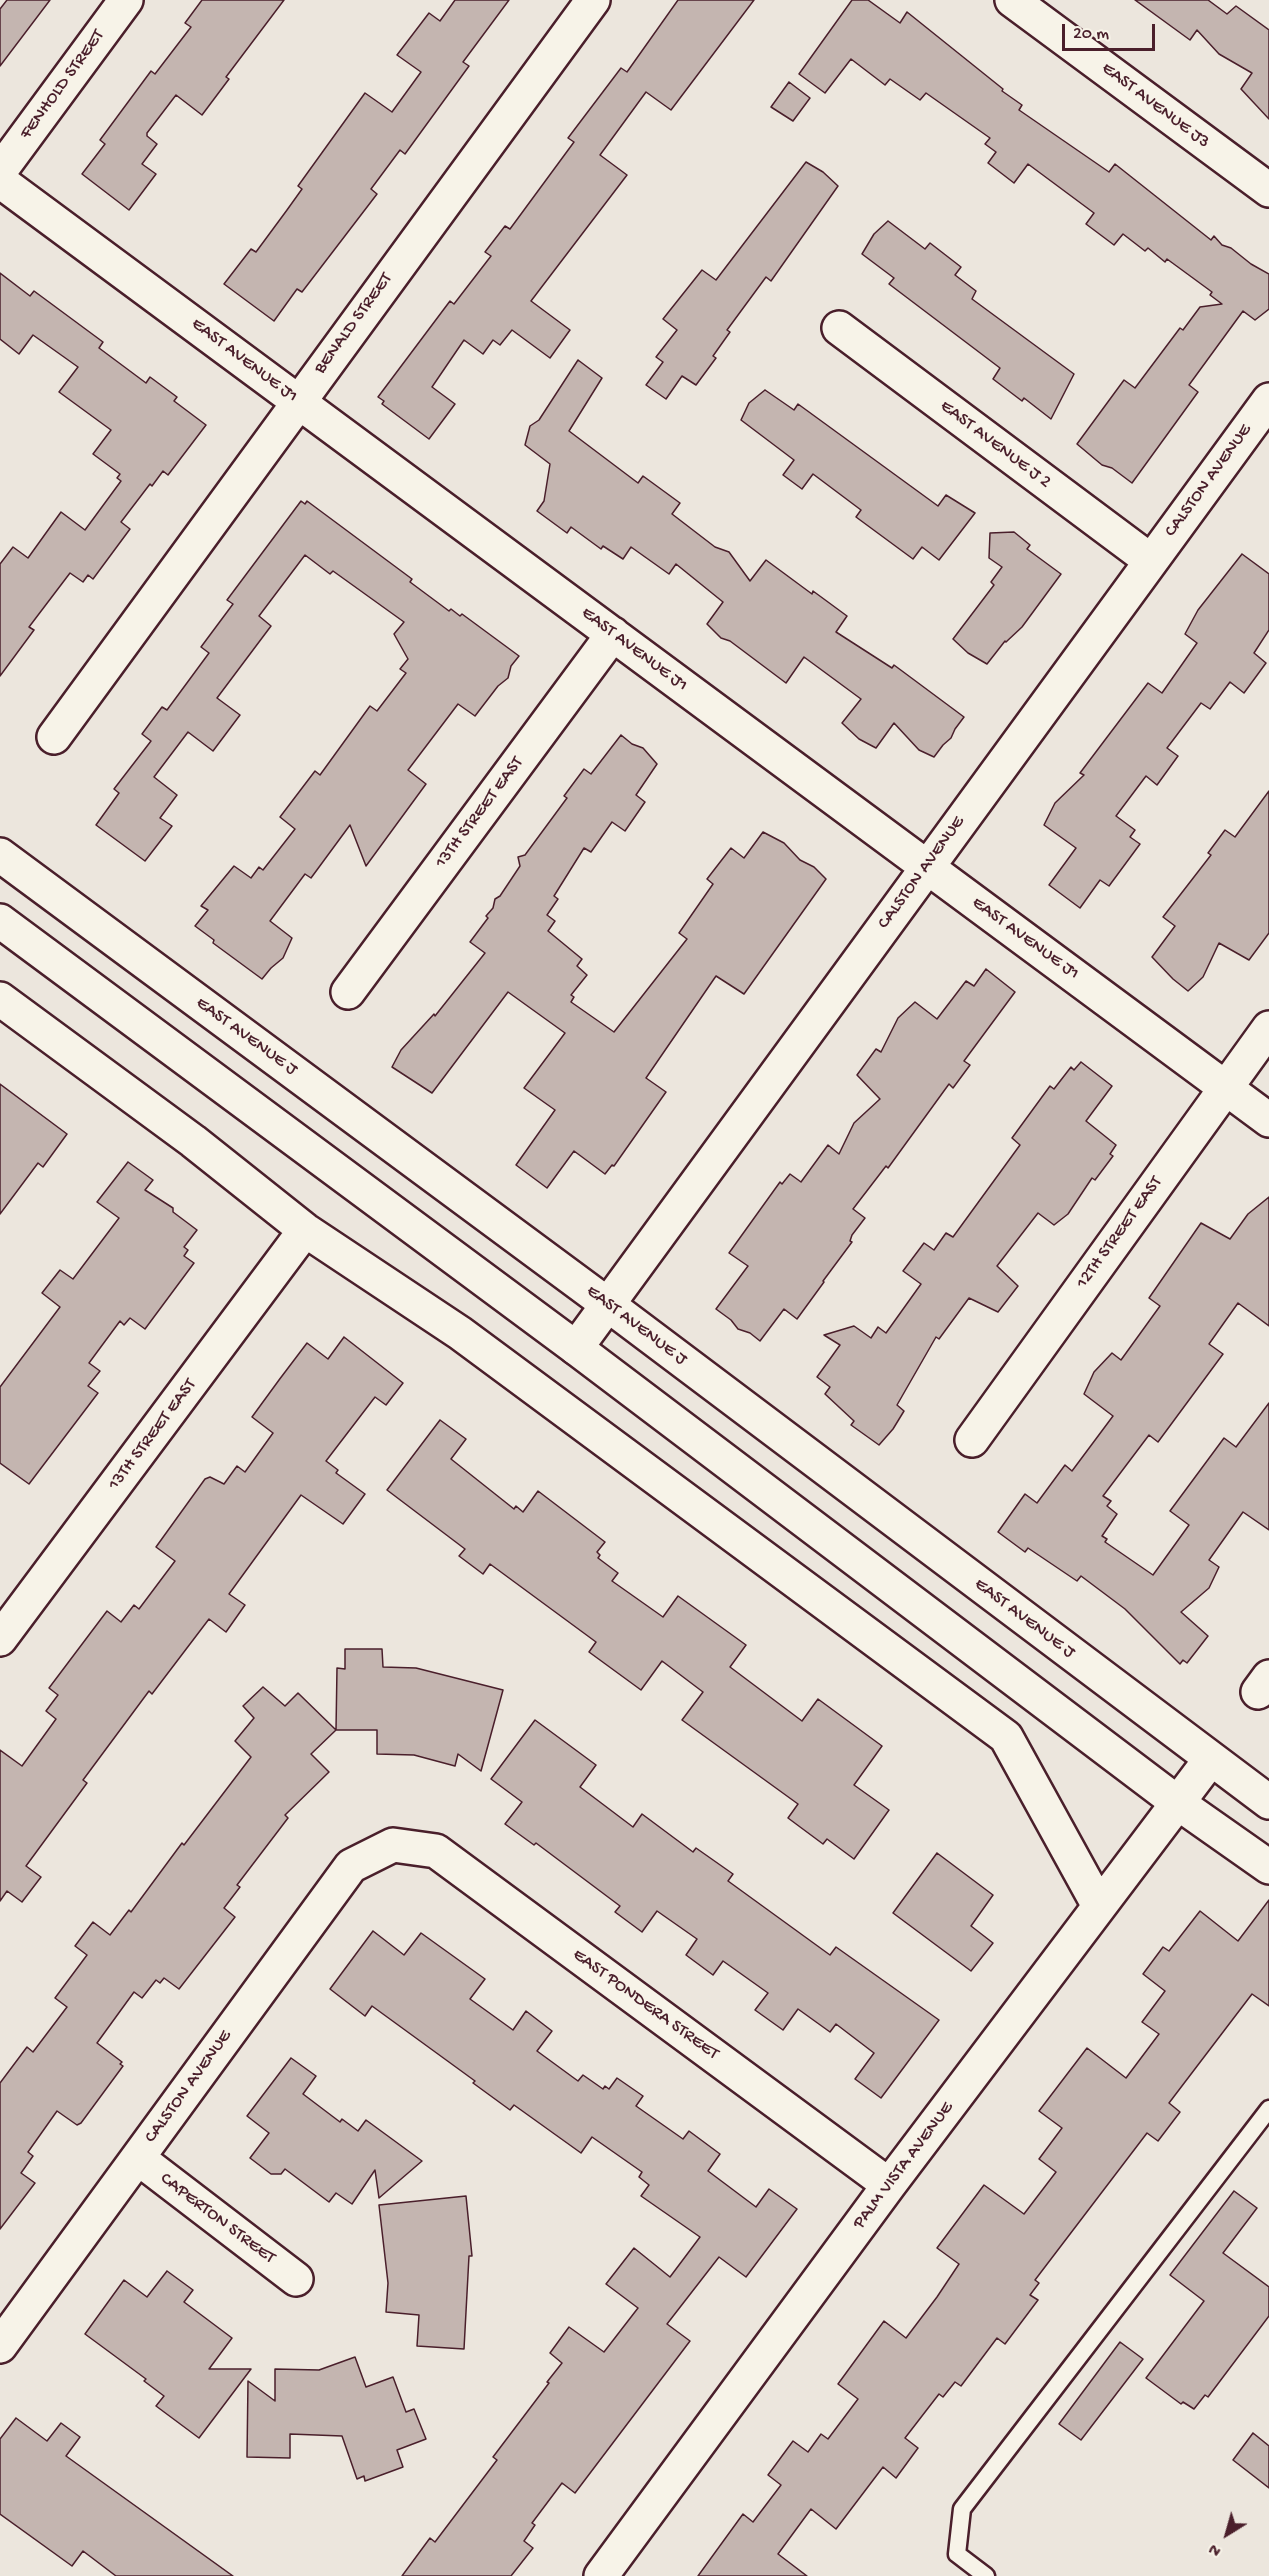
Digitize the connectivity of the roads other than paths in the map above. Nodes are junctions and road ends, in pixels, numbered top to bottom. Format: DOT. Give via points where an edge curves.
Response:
graph roads {
  1 [pos="126,0"];
  2 [pos="592,0"];
  3 [pos="1012,0"];
  4 [pos="0,171"];
  5 [pos="0,181"];
  6 [pos="1269,190"];
  7 [pos="839,328"];
  8 [pos="1269,400"];
  9 [pos="298,401"];
  10 [pos="1151,561"];
  11 [pos="613,634"];
  12 [pos="54,737"];
  13 [pos="0,855"];
  14 [pos="926,867"];
  15 [pos="0,921"];
  16 [pos="348,992"];
  17 [pos="0,999"];
  18 [pos="1269,1028"];
  19 [pos="1225,1087"];
  20 [pos="1269,1120"];
  21 [pos="305,1230"];
  22 [pos="607,1304"];
  23 [pos="576,1348"];
  24 [pos="972,1440"];
  25 [pos="0,1639"];
  26 [pos="1210,1760"];
  27 [pos="1269,1802"];
  28 [pos="1178,1803"];
  29 [pos="393,1845"];
  30 [pos="1269,1867"];
  31 [pos="1099,1906"];
  32 [pos="1269,2109"];
  33 [pos="138,2158"];
  34 [pos="889,2185"];
  35 [pos="296,2279"];
  36 [pos="0,2346"];
  37 [pos="601,2576"];
  38 [pos="986,2576"];
  1 -- 4 [label="street, FENHOLD STREET"];
  2 -- 9 [label="street, BENALD STREET"];
  3 -- 6 [label="street, EAST AVENUE J3"];
  5 -- 9 [label="street, EAST AVENUE J1"];
  7 -- 10 [label="street, EAST AVENUE J 2"];
  8 -- 10 [label="street, CALSTON AVENUE"];
  9 -- 11 [label="street, EAST AVENUE J1"];
  9 -- 12 [label="street, BENALD STREET"];
  10 -- 14 [label="street, CALSTON AVENUE"];
  11 -- 14 [label="street, EAST AVENUE J1"];
  11 -- 16 [label="street, 13TH STREET EAST"];
  13 -- 22 [label="street, EAST AVENUE J"];
  14 -- 19 [label="street, EAST AVENUE J1"];
  14 -- 22 [label="street, CALSTON AVENUE"];
  15 -- 23 [label="street"];
  17 -- 21 [label="street" via="193,1141"];
  18 -- 19 [label="street, 12TH STREET EAST"];
  19 -- 20 [label="street, EAST AVENUE J1"];
  19 -- 24 [label="street, 12TH STREET EAST"];
  21 -- 25 [label="street, 13TH STREET EAST"];
  21 -- 31 [label="street" via="460,1333 1006,1737"];
  22 -- 23 [label="street, CALSTON AVENUE"];
  22 -- 26 [label="street, EAST AVENUE J"];
  23 -- 28 [label="street"];
  26 -- 27 [label="street, EAST AVENUE J"];
  26 -- 28 [label="street, PALM VISTA AVENUE"];
  28 -- 30 [label="street"];
  28 -- 31 [label="street, PALM VISTA AVENUE"];
  29 -- 33 [label="street, CALSTON AVENUE" via="351,1866"];
  29 -- 34 [label="street, EAST PONDERA STREET" via="436,1851"];
  31 -- 34 [label="street, PALM VISTA AVENUE"];
  32 -- 38 [label="lane" via="962,2509 957,2554"];
  33 -- 35 [label="street, CAPERTON STREET"];
  33 -- 36 [label="street, CALSTON AVENUE"];
  34 -- 37 [label="street, PALM VISTA AVENUE"];
}
